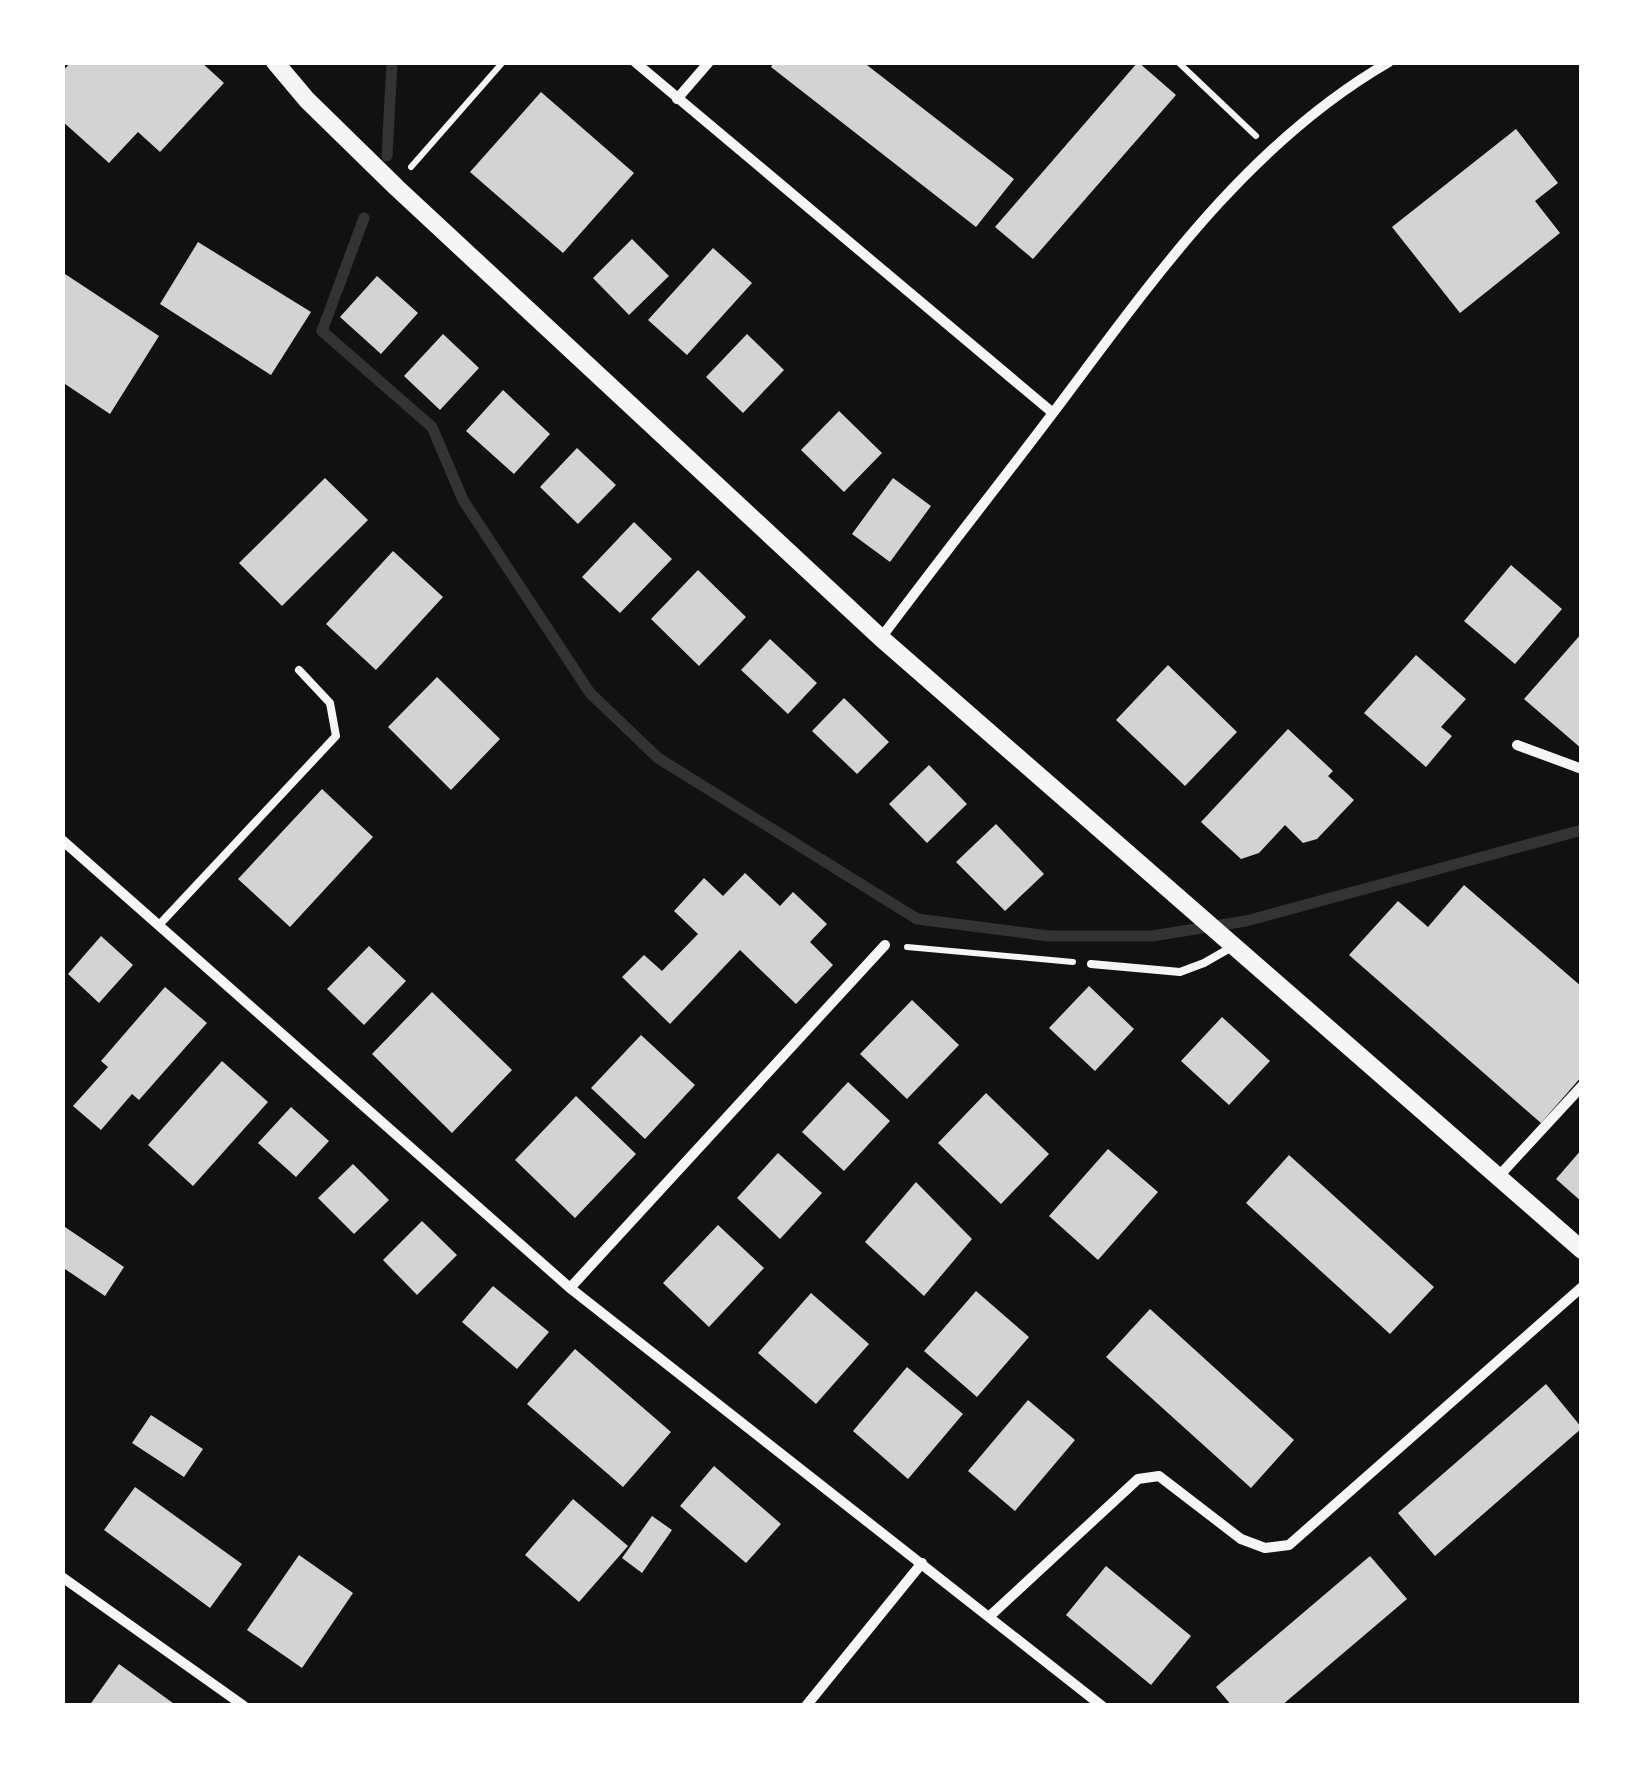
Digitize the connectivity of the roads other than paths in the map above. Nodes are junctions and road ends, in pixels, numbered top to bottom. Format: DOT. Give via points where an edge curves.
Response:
graph roads {
  1 [pos="275,62"];
  2 [pos="635,62"];
  3 [pos="709,62"];
  4 [pos="1389,62"];
  5 [pos="677,98"];
  6 [pos="1053,413"];
  7 [pos="881,638"];
  8 [pos="298,670"];
  9 [pos="1517,745"];
  10 [pos="1582,769"];
  11 [pos="62,840"];
  12 [pos="158,925"];
  13 [pos="1226,942"];
  14 [pos="886,945"];
  15 [pos="1090,964"];
  16 [pos="1582,1086"];
  17 [pos="1498,1176"];
  18 [pos="1582,1250"];
  19 [pos="1582,1287"];
  20 [pos="570,1288"];
  21 [pos="922,1563"];
  22 [pos="62,1577"];
  23 [pos="991,1615"];
  24 [pos="244,1706"];
  25 [pos="806,1706"];
  26 [pos="1102,1706"];
  1 -- 7 [label="street" via="396,188"];
  2 -- 5 [label="street"];
  3 -- 5 [label="street"];
  4 -- 6 [label="street" via="1273,149 1207,214"];
  5 -- 6 [label="street"];
  6 -- 7 [label="street"];
  7 -- 13 [label="street"];
  8 -- 12 [label="lane" via="330,703 336,736"];
  9 -- 10 [label="street"];
  11 -- 12 [label="street"];
  12 -- 20 [label="street"];
  13 -- 15 [label="lane" via="1204,963 1180,972"];
  13 -- 17 [label="street"];
  14 -- 20 [label="street"];
  16 -- 17 [label="street"];
  17 -- 18 [label="street"];
  19 -- 23 [label="street" via="1288,1545 1265,1548 1241,1540 1159,1476 1138,1479"];
  20 -- 21 [label="street"];
  21 -- 23 [label="street"];
  21 -- 25 [label="street"];
  22 -- 24 [label="street"];
  23 -- 26 [label="street"];
}
